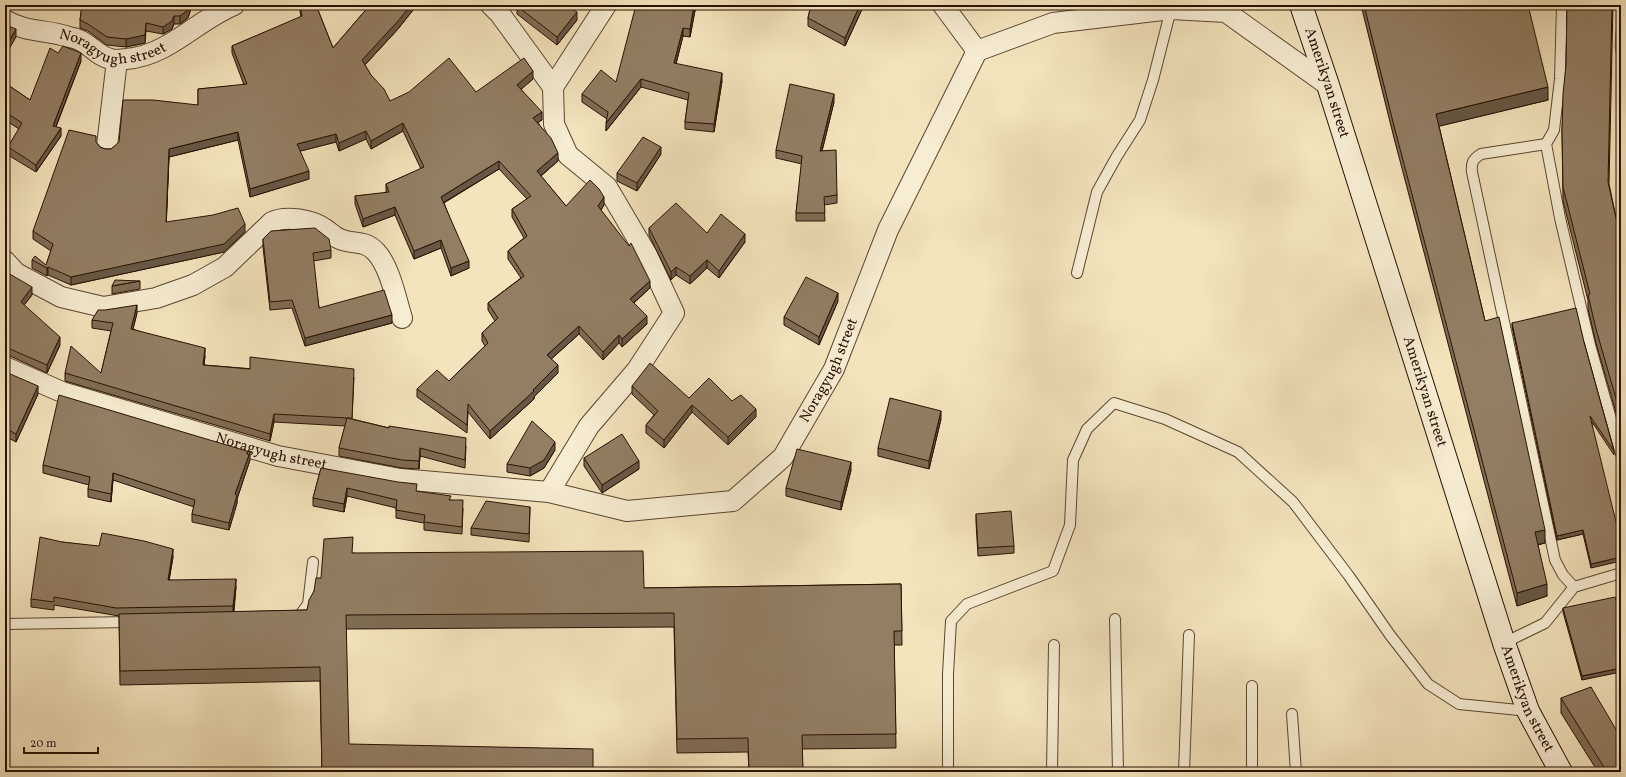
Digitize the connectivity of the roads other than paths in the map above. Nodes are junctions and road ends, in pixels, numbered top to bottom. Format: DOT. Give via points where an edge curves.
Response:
graph roads {
  1 [pos="234,5"];
  2 [pos="491,5"];
  3 [pos="606,5"];
  4 [pos="943,5"];
  5 [pos="1301,5"];
  6 [pos="1562,5"];
  7 [pos="1170,9"];
  8 [pos="5,20"];
  9 [pos="977,51"];
  10 [pos="116,60"];
  11 [pos="1328,86"];
  12 [pos="553,87"];
  13 [pos="1546,144"];
  14 [pos="107,146"];
  15 [pos="5,261"];
  16 [pos="1077,273"];
  17 [pos="402,318"];
  18 [pos="5,367"];
  19 [pos="1621,454"];
  20 [pos="549,492"];
  21 [pos="313,562"];
  22 [pos="1621,573"];
  23 [pos="1574,587"];
  24 [pos="282,619"];
  25 [pos="1115,619"];
  26 [pos="139,622"];
  27 [pos="5,624"];
  28 [pos="1188,635"];
  29 [pos="1504,643"];
  30 [pos="1054,645"];
  31 [pos="1252,686"];
  32 [pos="1528,711"];
  33 [pos="1292,714"];
  34 [pos="948,772"];
  35 [pos="1052,772"];
  36 [pos="1118,772"];
  37 [pos="1184,772"];
  38 [pos="1252,772"];
  39 [pos="1296,772"];
  40 [pos="1561,772"];
  1 -- 10 [label="street, Noragyugh street" via="151,53 133,59"];
  2 -- 12 [label="street"];
  3 -- 12 [label="street"];
  4 -- 9 [label="street"];
  5 -- 11 [label="street, Amerikyan street"];
  6 -- 13 [label="lane" via="1560,79 1555,123"];
  7 -- 9 [label="street" via="1053,23"];
  7 -- 11 [label="street" via="1226,12"];
  7 -- 16 [label="lane" via="1153,80 1140,120 1097,192"];
  8 -- 10 [label="street, Noragyugh street" via="17,27 50,31 82,41 104,57"];
  9 -- 20 [label="street, Noragyugh street" via="888,230 834,369 783,457 733,501 627,511"];
  10 -- 14 [label="street"];
  11 -- 29 [label="street, Amerikyan street"];
  12 -- 20 [label="street" via="554,124 568,155 607,187 647,255 674,313 637,370 589,426"];
  13 -- 19 [label="lane" via="1560,218 1590,345"];
  13 -- 23 [label="lane" via="1481,154 1474,158 1471,165 1555,560 1563,575"];
  15 -- 17 [label="street" via="16,273 61,297 103,307 156,298 193,285 225,267 272,222 292,219 319,226 344,241 364,243 376,252 388,274"];
  18 -- 20 [label="street, Noragyugh street" via="62,392 278,456 400,479"];
  21 -- 24 [label="lane" via="308,604 297,618"];
  22 -- 23 [label="lane"];
  23 -- 29 [label="lane" via="1545,623"];
  25 -- 36 [label="lane"];
  26 -- 27 [label="lane"];
  28 -- 37 [label="lane"];
  29 -- 32 [label="street, Amerikyan street"];
  30 -- 35 [label="lane"];
  31 -- 38 [label="lane"];
  32 -- 34 [label="lane" via="1459,704 1428,684 1293,502 1238,452 1165,419 1114,403 1088,428 1073,460 1070,525 1053,571 966,604 951,621"];
  32 -- 40 [label="street, Amerikyan street"];
  33 -- 39 [label="lane"];
}
